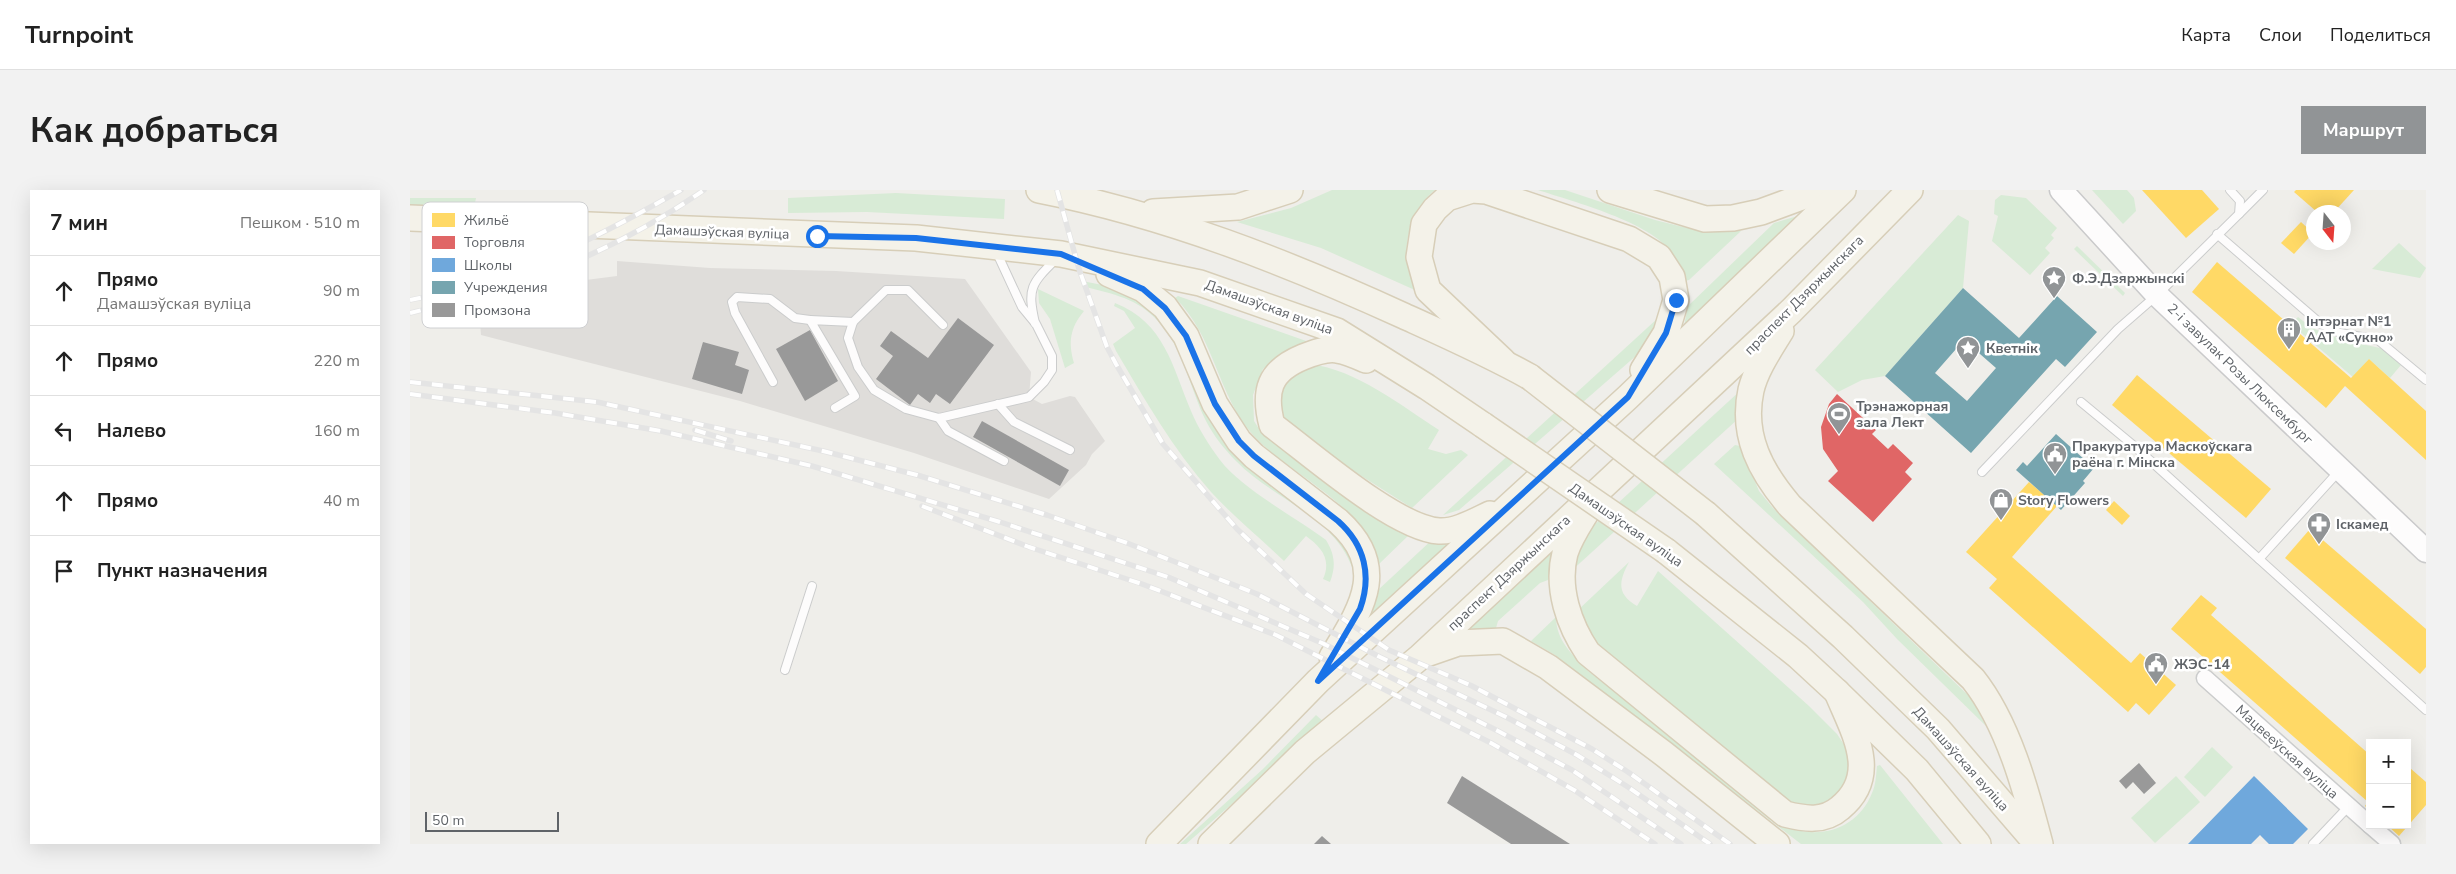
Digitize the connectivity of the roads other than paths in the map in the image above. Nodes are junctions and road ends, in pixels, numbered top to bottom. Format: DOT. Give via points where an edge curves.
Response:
graph roads {
  1 [pos="1039,190"];
  2 [pos="1290,190"];
  3 [pos="1610,190"];
  4 [pos="1815,190"];
  5 [pos="1843,190"];
  6 [pos="1910,190"];
  7 [pos="2061,190"];
  8 [pos="2230,190"];
  9 [pos="2263,190"];
  10 [pos="1134,213"];
  11 [pos="2239,214"];
  12 [pos="588,225"];
  13 [pos="2217,234"];
  14 [pos="994,248"];
  15 [pos="1061,254"];
  16 [pos="2157,295"];
  17 [pos="1792,311"];
  18 [pos="810,320"];
  19 [pos="854,322"];
  20 [pos="1036,324"];
  21 [pos="943,325"];
  22 [pos="1503,361"];
  23 [pos="2426,380"];
  24 [pos="773,382"];
  25 [pos="1427,387"];
  26 [pos="1628,397"];
  27 [pos="2081,402"];
  28 [pos="998,404"];
  29 [pos="835,408"];
  30 [pos="939,418"];
  31 [pos="1070,450"];
  32 [pos="1004,461"];
  33 [pos="2341,469"];
  34 [pos="1982,472"];
  35 [pos="1603,485"];
  36 [pos="1517,496"];
  37 [pos="2426,551"];
  38 [pos="2259,559"];
  39 [pos="812,586"];
  40 [pos="1420,657"];
  41 [pos="785,670"];
  42 [pos="2205,678"];
  43 [pos="1318,681"];
  44 [pos="1837,692"];
  45 [pos="2426,710"];
  46 [pos="2349,806"];
  47 [pos="2366,821"];
  48 [pos="2375,829"];
  49 [pos="1159,844"];
  50 [pos="1211,844"];
  51 [pos="1777,844"];
  52 [pos="1978,844"];
  53 [pos="2038,844"];
  54 [pos="2313,844"];
  55 [pos="2392,844"];
  1 -- 10 [label="main road, Дамашэўская вуліца"];
  2 -- 10 [label="main road" via="1238,207"];
  3 -- 4 [label="main road" via="1705,219 1761,212"];
  5 -- 26 [label="main road"];
  6 -- 17 [label="main road, праспект Дзяржынскага"];
  7 -- 16 [label="main road, 2-і завулак Розы Люксембург"];
  8 -- 11 [label="lane" via="2240,201"];
  9 -- 11 [label="lane"];
  10 -- 22 [label="main road, Дамашэўская вуліца" via="1264,255"];
  11 -- 13 [label="lane"];
  12 -- 14 [label="main road, Дамашэўская вуліца" via="916,238"];
  13 -- 16 [label="lane"];
  13 -- 23 [label="lane" via="2321,324 2340,334 2378,340"];
  14 -- 15 [label="main road, Дамашэўская вуліца"];
  14 -- 20 [label="lane" via="1022,307"];
  15 -- 20 [label="lane" via="1035,279 1031,288 1030,299"];
  15 -- 25 [label="main road, Дамашэўская вуліца" via="1200,282 1337,331"];
  15 -- 43 [label="main road" via="1143,289 1165,308 1186,336 1215,404 1239,441 1338,521 1356,542 1367,572 1364,597"];
  16 -- 33 [label="main road, 2-і завулак Розы Люксембург"];
  16 -- 34 [label="lane" via="2118,330"];
  17 -- 35 [label="main road, праспект Дзяржынскага"];
  17 -- 53 [label="main road" via="1757,373 1751,390 1748,421 1755,454 1771,484 1790,506 1973,679 1988,698 2030,806"];
  18 -- 19 [label="lane"];
  18 -- 24 [label="lane" via="795,318 770,299 737,297 732,302"];
  18 -- 29 [label="lane" via="855,396"];
  19 -- 21 [label="lane" via="886,290 908,290"];
  19 -- 30 [label="lane" via="848,338 858,367 874,390 906,409"];
  20 -- 28 [label="lane" via="1052,356 1052,370 1029,397"];
  22 -- 26 [label="main road" via="1428,290 1418,256 1424,224 1435,209 1447,198 1472,190 1486,190 1629,238 1659,257 1672,277 1676,300 1666,333"];
  22 -- 53 [label="main road, Дамашэўская вуліца, bridge" via="1530,376 1706,514 1843,637 1938,729"];
  25 -- 36 [label="main road" via="1336,350 1315,352 1286,365 1275,374 1268,391 1268,408 1272,425 1373,500 1428,529 1442,531 1473,522"];
  25 -- 44 [label="main road, Дамашэўская вуліца, bridge" via="1666,551 1798,656"];
  26 -- 36 [label="main road"];
  27 -- 38 [label="lane"];
  28 -- 30 [label="lane"];
  28 -- 31 [label="lane" via="1014,422"];
  30 -- 32 [label="lane" via="948,431"];
  33 -- 37 [label="main road, 2-і завулак Розы Люксембург"];
  33 -- 38 [label="lane"];
  35 -- 40 [label="main road, праспект Дзяржынскага"];
  35 -- 44 [label="main road" via="1573,534 1565,554 1562,586 1571,624 1588,653 1785,814 1803,819 1823,818 1835,813 1858,787 1862,768 1860,751"];
  36 -- 43 [label="main road"];
  38 -- 45 [label="lane"];
  39 -- 41 [label="lane"];
  40 -- 50 [label="main road, праспект Дзяржынскага" via="1305,752"];
  40 -- 51 [label="main road" via="1458,643 1502,640 1548,667"];
  42 -- 46 [label="street, Мацвееўская вуліца"];
  43 -- 49 [label="main road"];
  44 -- 52 [label="main road, Дамашэўская вуліца" via="1917,770"];
  46 -- 47 [label="street, Мацвееўская вуліца"];
  46 -- 54 [label="lane"];
  48 -- 55 [label="street, Мацвееўская вуліца"];
}
